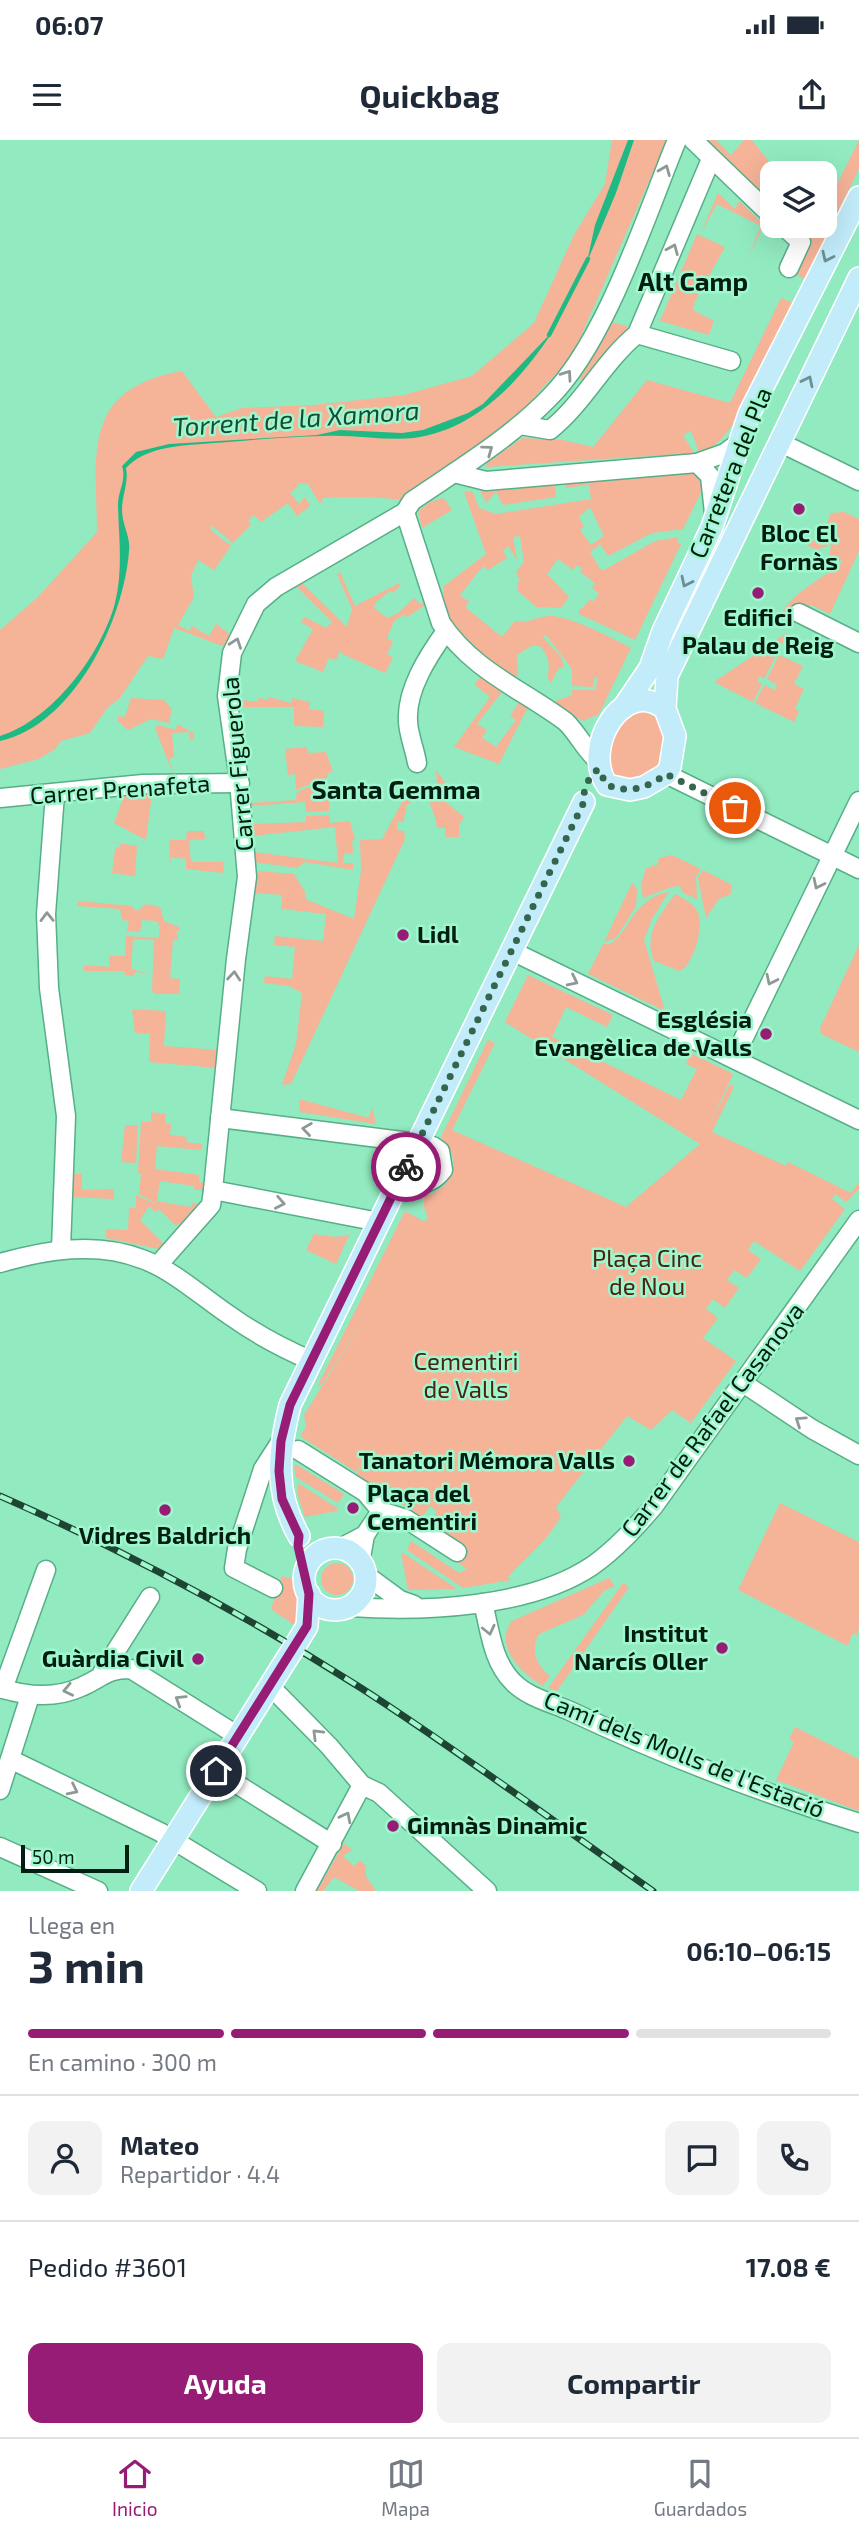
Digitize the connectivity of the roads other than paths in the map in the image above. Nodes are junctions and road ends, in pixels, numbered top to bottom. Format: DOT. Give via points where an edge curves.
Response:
graph roads {
  1 [pos="677,140"];
  2 [pos="693,140"];
  3 [pos="711,159"];
  4 [pos="859,197"];
  5 [pos="760,205"];
  6 [pos="796,238"];
  7 [pos="789,268"];
  8 [pos="859,278"];
  9 [pos="637,334"];
  10 [pos="731,361"];
  11 [pos="520,425"];
  12 [pos="779,443"];
  13 [pos="737,444"];
  14 [pos="697,463"];
  15 [pos="454,473"];
  16 [pos="859,481"];
  17 [pos="405,512"];
  18 [pos="715,521"];
  19 [pos="799,614"];
  20 [pos="446,631"];
  21 [pos="859,643"];
  22 [pos="665,709"];
  23 [pos="622,710"];
  24 [pos="605,729"];
  25 [pos="575,731"];
  26 [pos="417,763"];
  27 [pos="598,764"];
  28 [pos="666,774"];
  29 [pos="240,783"];
  30 [pos="630,790"];
  31 [pos="55,794"];
  32 [pos="0,798"];
  33 [pos="859,801"];
  34 [pos="584,802"];
  35 [pos="832,856"];
  36 [pos="859,869"];
  37 [pos="512,951"];
  38 [pos="734,1058"];
  39 [pos="220,1118"];
  40 [pos="859,1119"];
  41 [pos="418,1143"];
  42 [pos="400,1180"];
  43 [pos="214,1190"];
  44 [pos="859,1220"];
  45 [pos="379,1222"];
  46 [pos="61,1249"];
  47 [pos="0,1263"];
  48 [pos="158,1265"];
  49 [pos="312,1361"];
  50 [pos="743,1383"];
  51 [pos="290,1445"];
  52 [pos="859,1455"];
  53 [pos="381,1511"];
  54 [pos="365,1535"];
  55 [pos="299,1536"];
  56 [pos="335,1548"];
  57 [pos="457,1552"];
  58 [pos="363,1569"];
  59 [pos="46,1570"];
  60 [pos="305,1570"];
  61 [pos="272,1588"];
  62 [pos="309,1594"];
  63 [pos="150,1597"];
  64 [pos="483,1603"];
  65 [pos="417,1606"];
  66 [pos="339,1609"];
  67 [pos="306,1629"];
  68 [pos="102,1673"];
  69 [pos="270,1686"];
  70 [pos="1,1688"];
  71 [pos="30,1696"];
  72 [pos="238,1736"];
  73 [pos="12,1760"];
  74 [pos="216,1771"];
  75 [pos="362,1785"];
  76 [pos="0,1790"];
  77 [pos="859,1823"];
  78 [pos="172,1840"];
  79 [pos="332,1844"];
  80 [pos="0,1847"];
  81 [pos="98,1891"];
  82 [pos="141,1891"];
  83 [pos="257,1891"];
  84 [pos="305,1891"];
  85 [pos="487,1891"];
  11 -- 1 [label="street, Carrer Figuerola, one-way" via="551,396 591,341"];
  2 -- 3 [label="street"];
  3 -- 5 [label="street"];
  9 -- 3 [label="street, one-way"];
  4 -- 13 [label="main road, Carretera del Pla, one-way"];
  6 -- 7 [label="street" via="801,242"];
  12 -- 8 [label="main road, Carretera del Pla, one-way"];
  9 -- 10 [label="street"];
  9 -- 11 [label="street" via="618,349 550,430"];
  15 -- 11 [label="street, Carrer Figuerola, one-way"];
  12 -- 16 [label="street, Carretera del Pla"];
  12 -- 22 [label="main road, Carretera del Pla" via="674,659 667,676"];
  13 -- 14 [label="street"];
  13 -- 18 [label="main road, Carretera del Pla"];
  14 -- 15 [label="street" via="486,481"];
  14 -- 18 [label="street" via="712,482"];
  15 -- 17 [label="street, Carrer Figuerola" via="412,501"];
  17 -- 20 [label="street"];
  29 -- 17 [label="street, Carrer Figuerola, one-way" via="228,685 232,653 256,604 276,587"];
  18 -- 23 [label="main road, Carretera del Pla, one-way" via="650,668"];
  19 -- 21 [label="street"];
  20 -- 25 [label="street" via="478,665"];
  20 -- 26 [label="street" via="408,703"];
  22 -- 23 [label="main road" via="640,700"];
  22 -- 28 [label="main road, Carretera del Pla" via="675,736 675,754"];
  23 -- 24 [label="main road, Carretera del Pla"];
  24 -- 25 [label="street"];
  24 -- 27 [label="main road, Carretera del Pla"];
  25 -- 27 [label="street"];
  27 -- 30 [label="main road" via="607,785"];
  27 -- 34 [label="main road, Carretera del Pla" via="583,791"];
  28 -- 30 [label="main road"];
  28 -- 35 [label="street"];
  29 -- 31 [label="street, Carrer Prenafeta" via="143,784"];
  39 -- 29 [label="street, Carrer Figuerola, one-way" via="247,877"];
  30 -- 34 [label="main road"];
  31 -- 32 [label="street, Carrer Prenafeta"];
  46 -- 31 [label="street, one-way" via="66,1116 49,988 46,914"];
  33 -- 35 [label="street"];
  34 -- 37 [label="main road"];
  35 -- 36 [label="street"];
  35 -- 38 [label="street, one-way"];
  37 -- 38 [label="street, one-way"];
  37 -- 41 [label="main road"];
  38 -- 40 [label="street"];
  41 -- 39 [label="street, one-way"];
  39 -- 43 [label="street, Carrer Figuerola"];
  41 -- 42 [label="main road"];
  41 -- 42 [label="street" via="440,1151 443,1170 421,1185"];
  42 -- 45 [label="main road"];
  43 -- 45 [label="street, one-way"];
  43 -- 48 [label="street, Carrer Figuerola" via="208,1209"];
  44 -- 50 [label="street, Carrer de Rafael Casanova"];
  45 -- 49 [label="main road"];
  46 -- 47 [label="street"];
  46 -- 48 [label="street" via="118,1252"];
  48 -- 49 [label="street" via="234,1319"];
  49 -- 51 [label="main road" via="290,1405"];
  52 -- 50 [label="street, one-way"];
  50 -- 64 [label="street, Carrer de Rafael Casanova" via="620,1545 556,1584"];
  51 -- 53 [label="street" via="365,1492"];
  51 -- 55 [label="main road" via="279,1471 282,1499"];
  51 -- 61 [label="street" via="263,1469 234,1568"];
  53 -- 54 [label="street"];
  53 -- 57 [label="street" via="406,1519"];
  54 -- 56 [label="street"];
  54 -- 58 [label="street"];
  55 -- 56 [label="main road"];
  55 -- 60 [label="main road"];
  56 -- 58 [label="main road" via="352,1553"];
  56 -- 60 [label="main road" via="313,1557"];
  58 -- 65 [label="street" via="400,1600"];
  58 -- 66 [label="main road" via="365,1590"];
  59 -- 70 [label="street"];
  60 -- 62 [label="main road"];
  62 -- 66 [label="main road"];
  62 -- 67 [label="main road"];
  63 -- 68 [label="street"];
  64 -- 65 [label="street, Carrer de Rafael Casanova"];
  64 -- 77 [label="street, Camí dels Molls de l'Estació, one-way" via="496,1657 513,1683 533,1695 728,1777"];
  65 -- 66 [label="street, Carrer de Rafael Casanova"];
  66 -- 67 [label="main road"];
  67 -- 69 [label="main road, bridge"];
  68 -- 71 [label="street, one-way" via="75,1690"];
  72 -- 68 [label="street, one-way" via="131,1669"];
  69 -- 72 [label="main road"];
  75 -- 69 [label="street, one-way"];
  70 -- 71 [label="street"];
  71 -- 73 [label="street"];
  72 -- 74 [label="main road"];
  73 -- 76 [label="street"];
  73 -- 78 [label="street, one-way"];
  74 -- 78 [label="main road"];
  74 -- 79 [label="street"];
  79 -- 75 [label="street, one-way"];
  75 -- 85 [label="street" via="379,1793"];
  78 -- 82 [label="main road"];
  78 -- 83 [label="street"];
  79 -- 84 [label="street"];
  80 -- 81 [label="street"];
}
